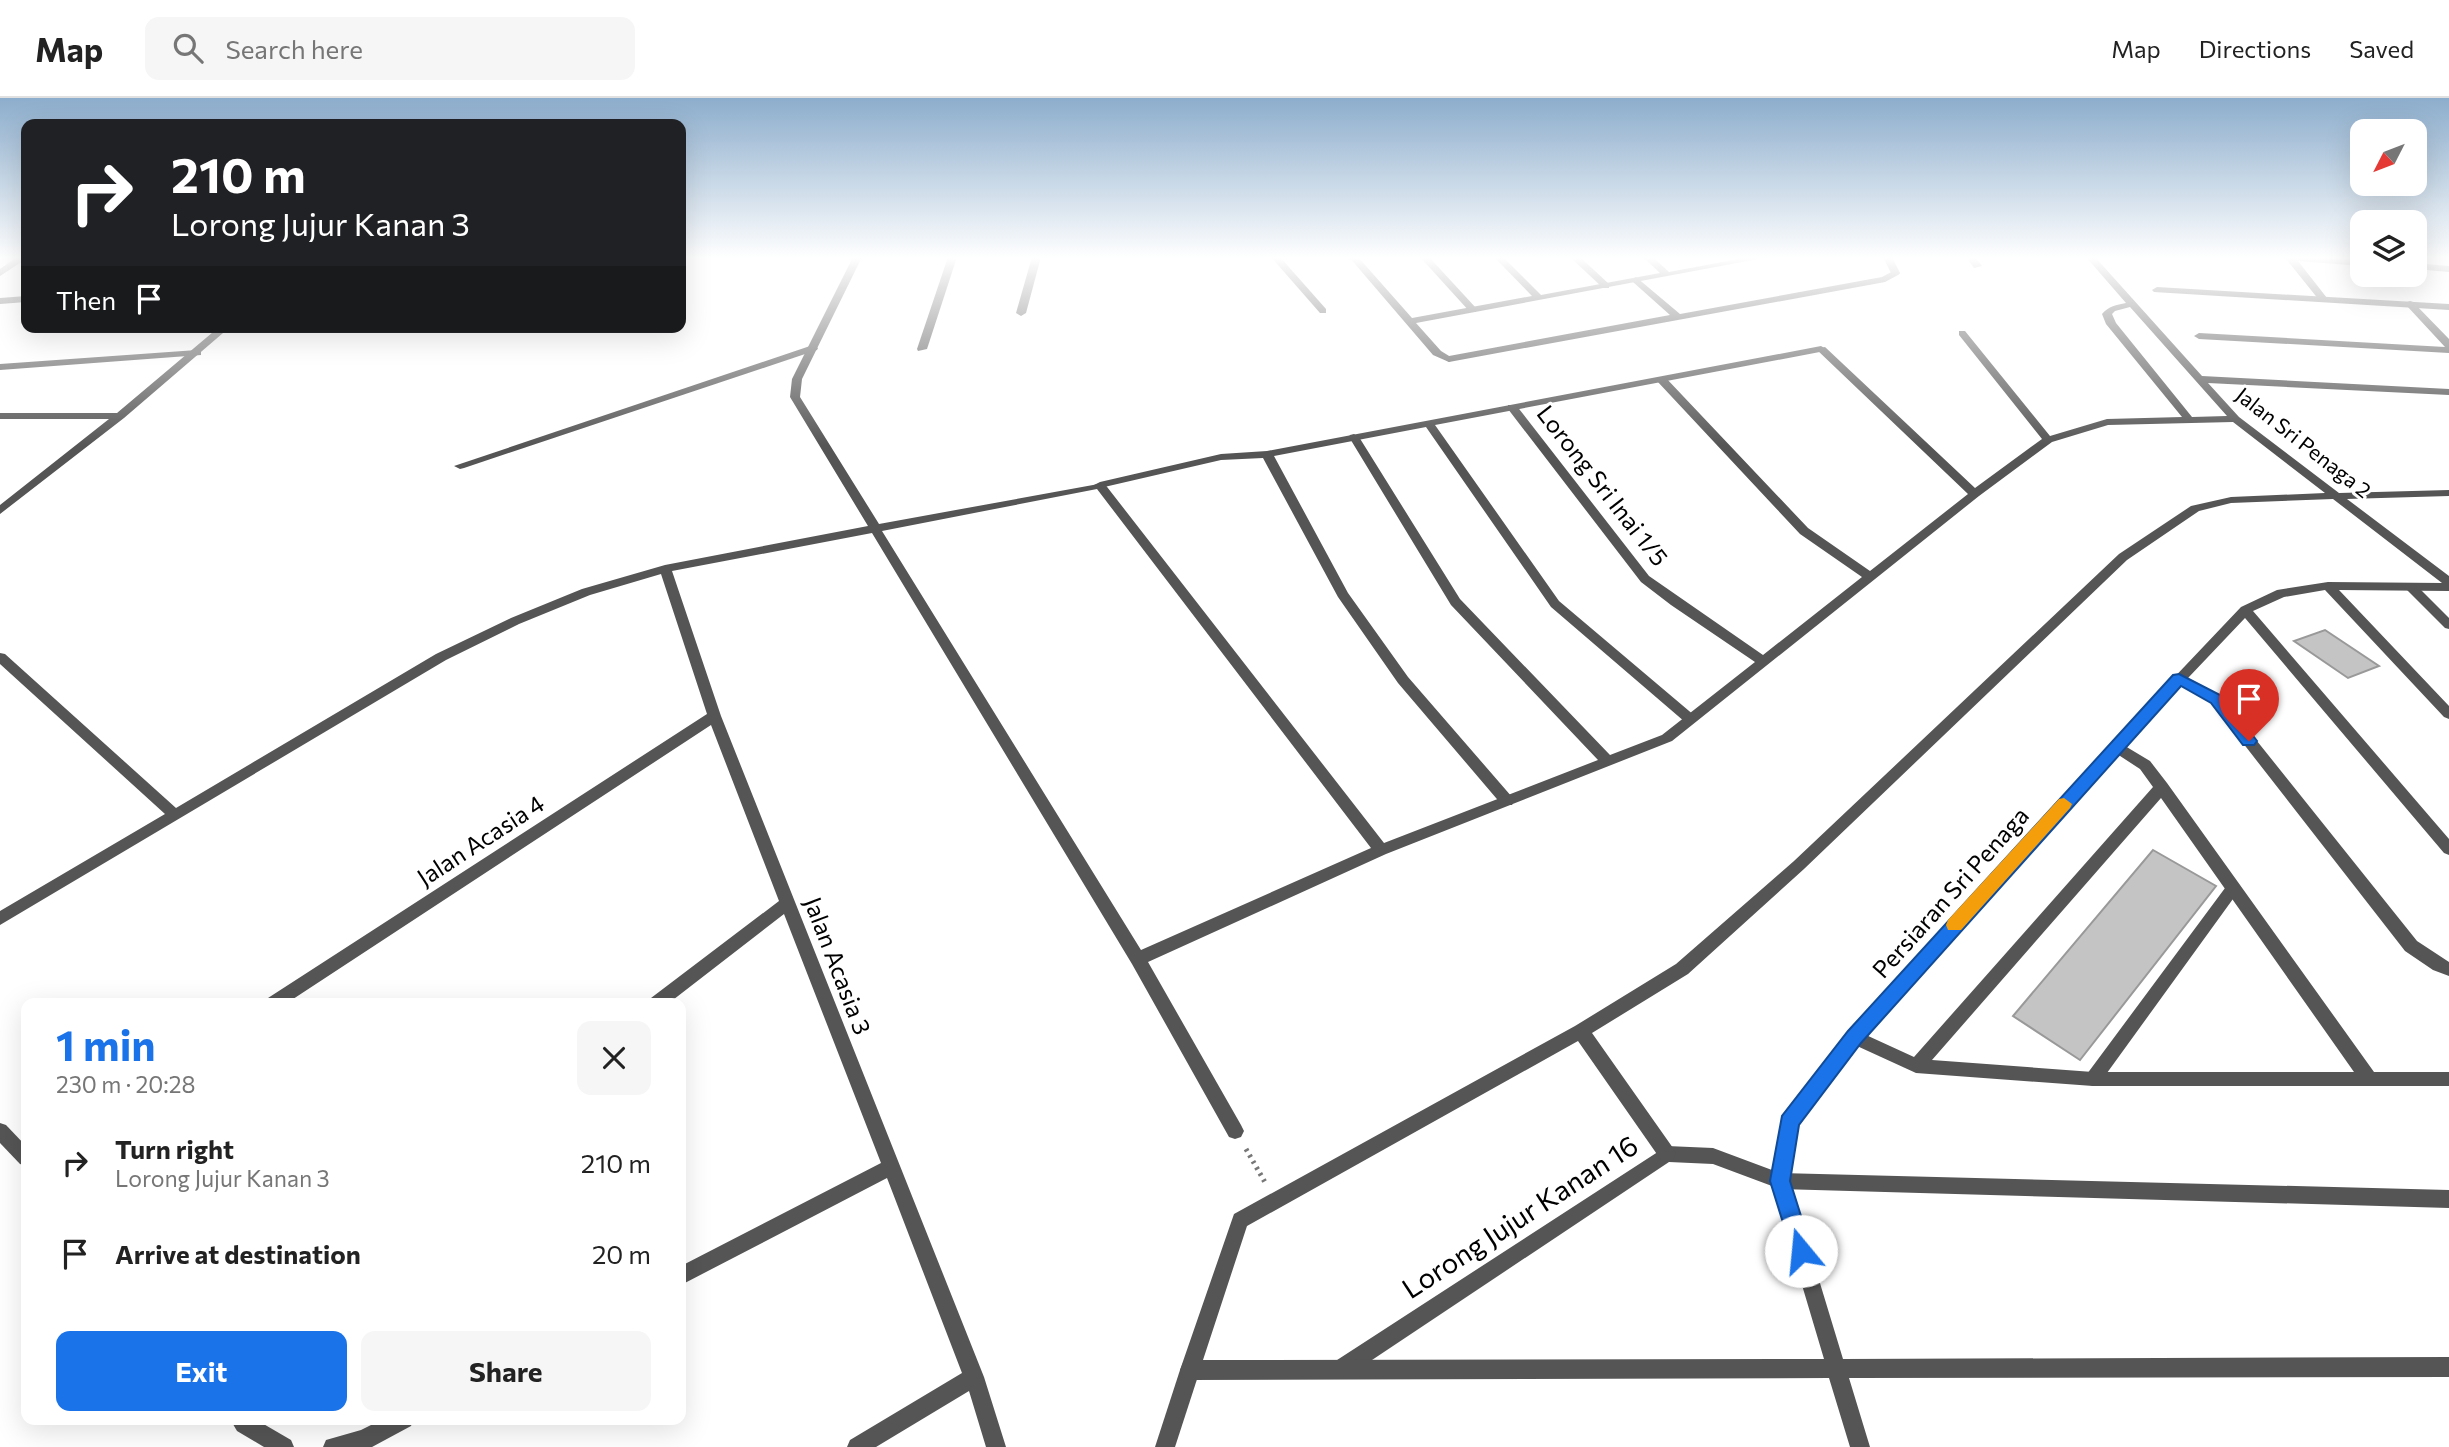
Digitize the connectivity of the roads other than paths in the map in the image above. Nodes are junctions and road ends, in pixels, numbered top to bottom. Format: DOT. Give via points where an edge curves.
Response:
graph roads {
  1 [pos="827,320"];
  2 [pos="932,320"];
  3 [pos="1416,320"];
  4 [pos="1668,320"];
  5 [pos="2109,320"];
  6 [pos="2146,320"];
  7 [pos="2424,320"];
  8 [pos="1410,321"];
  9 [pos="219,333"];
  10 [pos="1962,333"];
  11 [pos="2199,336"];
  12 [pos="2449,347"];
  13 [pos="813,348"];
  14 [pos="922,349"];
  15 [pos="197,353"];
  16 [pos="0,367"];
  17 [pos="1661,379"];
  18 [pos="2199,379"];
  19 [pos="2449,392"];
  20 [pos="1513,407"];
  21 [pos="120,416"];
  22 [pos="2,417"];
  23 [pos="2188,418"];
  24 [pos="2235,419"];
  25 [pos="1428,423"];
  26 [pos="1354,437"];
  27 [pos="2048,440"];
  28 [pos="1268,454"];
  29 [pos="460,466"];
  30 [pos="1100,485"];
  31 [pos="2449,493"];
  32 [pos="1975,494"];
  33 [pos="2338,495"];
  34 [pos="0,511"];
  35 [pos="876,528"];
  36 [pos="665,569"];
  37 [pos="1870,577"];
  38 [pos="2449,584"];
  39 [pos="2328,586"];
  40 [pos="2411,587"];
  41 [pos="2245,610"];
  42 [pos="2449,625"];
  43 [pos="0,657"];
  44 [pos="1763,661"];
  45 [pos="2179,679"];
  46 [pos="2449,714"];
  47 [pos="714,716"];
  48 [pos="1690,719"];
  49 [pos="2116,747"];
  50 [pos="1608,762"];
  51 [pos="2162,787"];
  52 [pos="1507,802"];
  53 [pos="175,815"];
  54 [pos="2449,849"];
  55 [pos="1381,850"];
  56 [pos="2233,888"];
  57 [pos="789,902"];
  58 [pos="0,919"];
  59 [pos="1138,959"];
  60 [pos="2449,969"];
  61 [pos="282,998"];
  62 [pos="664,998"];
  63 [pos="1581,1031"];
  64 [pos="1854,1037"];
  65 [pos="1916,1066"];
  66 [pos="2368,1077"];
  67 [pos="2093,1079"];
  68 [pos="2449,1079"];
  69 [pos="0,1131"];
  70 [pos="1235,1131"];
  71 [pos="21,1153"];
  72 [pos="1667,1154"];
  73 [pos="891,1167"];
  74 [pos="1780,1181"];
  75 [pos="2449,1199"];
  76 [pos="686,1273"];
  77 [pos="2449,1367"];
  78 [pos="1341,1369"];
  79 [pos="1837,1369"];
  80 [pos="1190,1370"];
  81 [pos="974,1377"];
  82 [pos="249,1425"];
  83 [pos="393,1425"];
  84 [pos="284,1447"];
  85 [pos="333,1447"];
  86 [pos="857,1447"];
  87 [pos="996,1447"];
  88 [pos="1166,1447"];
  89 [pos="1860,1447"];
  1 -- 13 [label="street"];
  2 -- 14 [label="street"];
  3 -- 8 [label="street"];
  4 -- 8 [label="street" via="1450,359 1437,353"];
  5 -- 23 [label="street"];
  6 -- 18 [label="street, Jalan Sri Penaga 2"];
  7 -- 12 [label="street"];
  9 -- 15 [label="street"];
  10 -- 27 [label="street"];
  11 -- 12 [label="street"];
  13 -- 29 [label="street"];
  13 -- 35 [label="street" via="797,379 795,397"];
  15 -- 16 [label="street"];
  15 -- 21 [label="street"];
  17 -- 20 [label="street"];
  17 -- 32 [label="street" via="1821,349"];
  17 -- 37 [label="street" via="1804,531"];
  18 -- 19 [label="street"];
  18 -- 24 [label="street, Jalan Sri Penaga 2"];
  20 -- 25 [label="street"];
  20 -- 44 [label="street, Lorong Sri Inai 1/5" via="1645,579"];
  21 -- 22 [label="street"];
  21 -- 34 [label="street"];
  23 -- 24 [label="street"];
  23 -- 27 [label="street" via="2108,422"];
  24 -- 33 [label="street, Jalan Sri Penaga 2"];
  25 -- 26 [label="street"];
  25 -- 48 [label="street" via="1555,604"];
  26 -- 28 [label="street"];
  26 -- 50 [label="street" via="1455,602"];
  27 -- 32 [label="street"];
  28 -- 30 [label="street" via="1221,457"];
  28 -- 52 [label="street" via="1342,594 1403,680"];
  30 -- 35 [label="street"];
  30 -- 55 [label="street"];
  31 -- 33 [label="street"];
  32 -- 37 [label="street"];
  33 -- 38 [label="street, Jalan Sri Penaga 2"];
  33 -- 63 [label="street" via="2231,500 2195,508 2123,557 1682,969"];
  35 -- 36 [label="street"];
  35 -- 59 [label="street"];
  36 -- 47 [label="street, Jalan Acasia 3"];
  36 -- 53 [label="street" via="586,592 441,657"];
  37 -- 44 [label="street"];
  38 -- 40 [label="street, Persiaran Sri Penaga"];
  39 -- 40 [label="street, Persiaran Sri Penaga"];
  39 -- 41 [label="street, Persiaran Sri Penaga" via="2281,593"];
  39 -- 46 [label="street"];
  40 -- 42 [label="street"];
  41 -- 45 [label="street, Persiaran Sri Penaga"];
  41 -- 54 [label="street"];
  43 -- 53 [label="street"];
  44 -- 48 [label="street"];
  45 -- 49 [label="street, Persiaran Sri Penaga"];
  45 -- 60 [label="street" via="2216,699 2411,946"];
  47 -- 57 [label="street, Jalan Acasia 3"];
  47 -- 61 [label="street, Jalan Acasia 4"];
  48 -- 50 [label="street" via="1667,738"];
  49 -- 51 [label="street" via="2145,765"];
  49 -- 64 [label="street, Persiaran Sri Penaga"];
  50 -- 52 [label="street"];
  51 -- 56 [label="street"];
  51 -- 65 [label="street"];
  52 -- 55 [label="street"];
  53 -- 58 [label="street"];
  55 -- 59 [label="street"];
  56 -- 66 [label="street"];
  56 -- 67 [label="street"];
  57 -- 62 [label="street"];
  57 -- 73 [label="street, Jalan Acasia 3"];
  59 -- 70 [label="street"];
  63 -- 72 [label="street"];
  63 -- 80 [label="street" via="1240,1220"];
  64 -- 65 [label="street"];
  64 -- 74 [label="street, Persiaran Sri Penaga" via="1789,1122"];
  65 -- 67 [label="street"];
  66 -- 67 [label="street"];
  66 -- 68 [label="street"];
  69 -- 71 [label="street"];
  72 -- 74 [label="street, Lorong Jujur Kanan 16" via="1713,1156"];
  72 -- 78 [label="street, Lorong Jujur Kanan 16"];
  73 -- 76 [label="street"];
  73 -- 81 [label="street, Jalan Acasia 3"];
  74 -- 75 [label="street, Lorong Jujur Kanan 16"];
  74 -- 79 [label="street, Persiaran Sri Penaga"];
  77 -- 79 [label="street"];
  78 -- 79 [label="street"];
  78 -- 80 [label="street"];
  79 -- 89 [label="street, Persiaran Sri Penaga"];
  80 -- 88 [label="street"];
  81 -- 86 [label="street"];
  81 -- 87 [label="street, Jalan Acasia 3"];
  82 -- 84 [label="street"];
  83 -- 85 [label="street" via="364,1440"];
}
